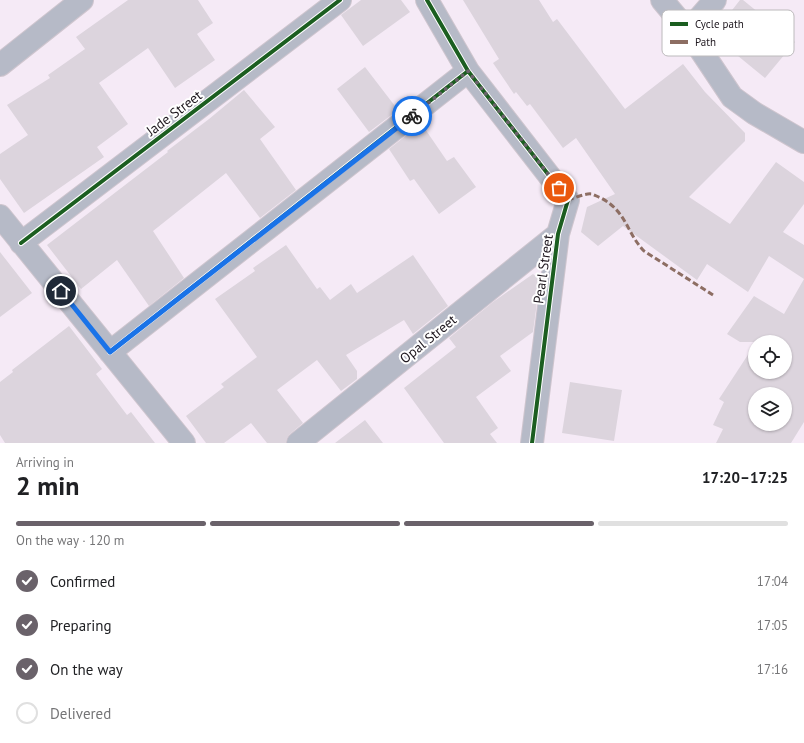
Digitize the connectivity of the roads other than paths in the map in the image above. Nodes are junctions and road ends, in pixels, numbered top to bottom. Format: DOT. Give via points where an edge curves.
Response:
graph roads {
  1 [pos="82,0"];
  2 [pos="340,0"];
  3 [pos="426,0"];
  4 [pos="662,0"];
  5 [pos="715,0"];
  6 [pos="670,10"];
  7 [pos="706,10"];
  8 [pos="705,56"];
  9 [pos="0,65"];
  10 [pos="468,71"];
  11 [pos="804,142"];
  12 [pos="0,216"];
  13 [pos="558,234"];
  14 [pos="21,242"];
  15 [pos="110,352"];
  16 [pos="184,443"];
  17 [pos="298,443"];
  18 [pos="532,443"];
  1 -- 9 [label="street"];
  2 -- 14 [label="street, Jade Street"];
  3 -- 10 [label="street, Pearl Street"];
  4 -- 6 [label="street"];
  5 -- 7 [label="street"];
  8 -- 11 [label="street" via="732,97"];
  10 -- 13 [label="street, Pearl Street" via="568,200"];
  10 -- 15 [label="street"];
  12 -- 14 [label="street"];
  13 -- 17 [label="street, Opal Street"];
  13 -- 18 [label="street, Pearl Street"];
  14 -- 15 [label="street"];
  15 -- 16 [label="street"];
}
